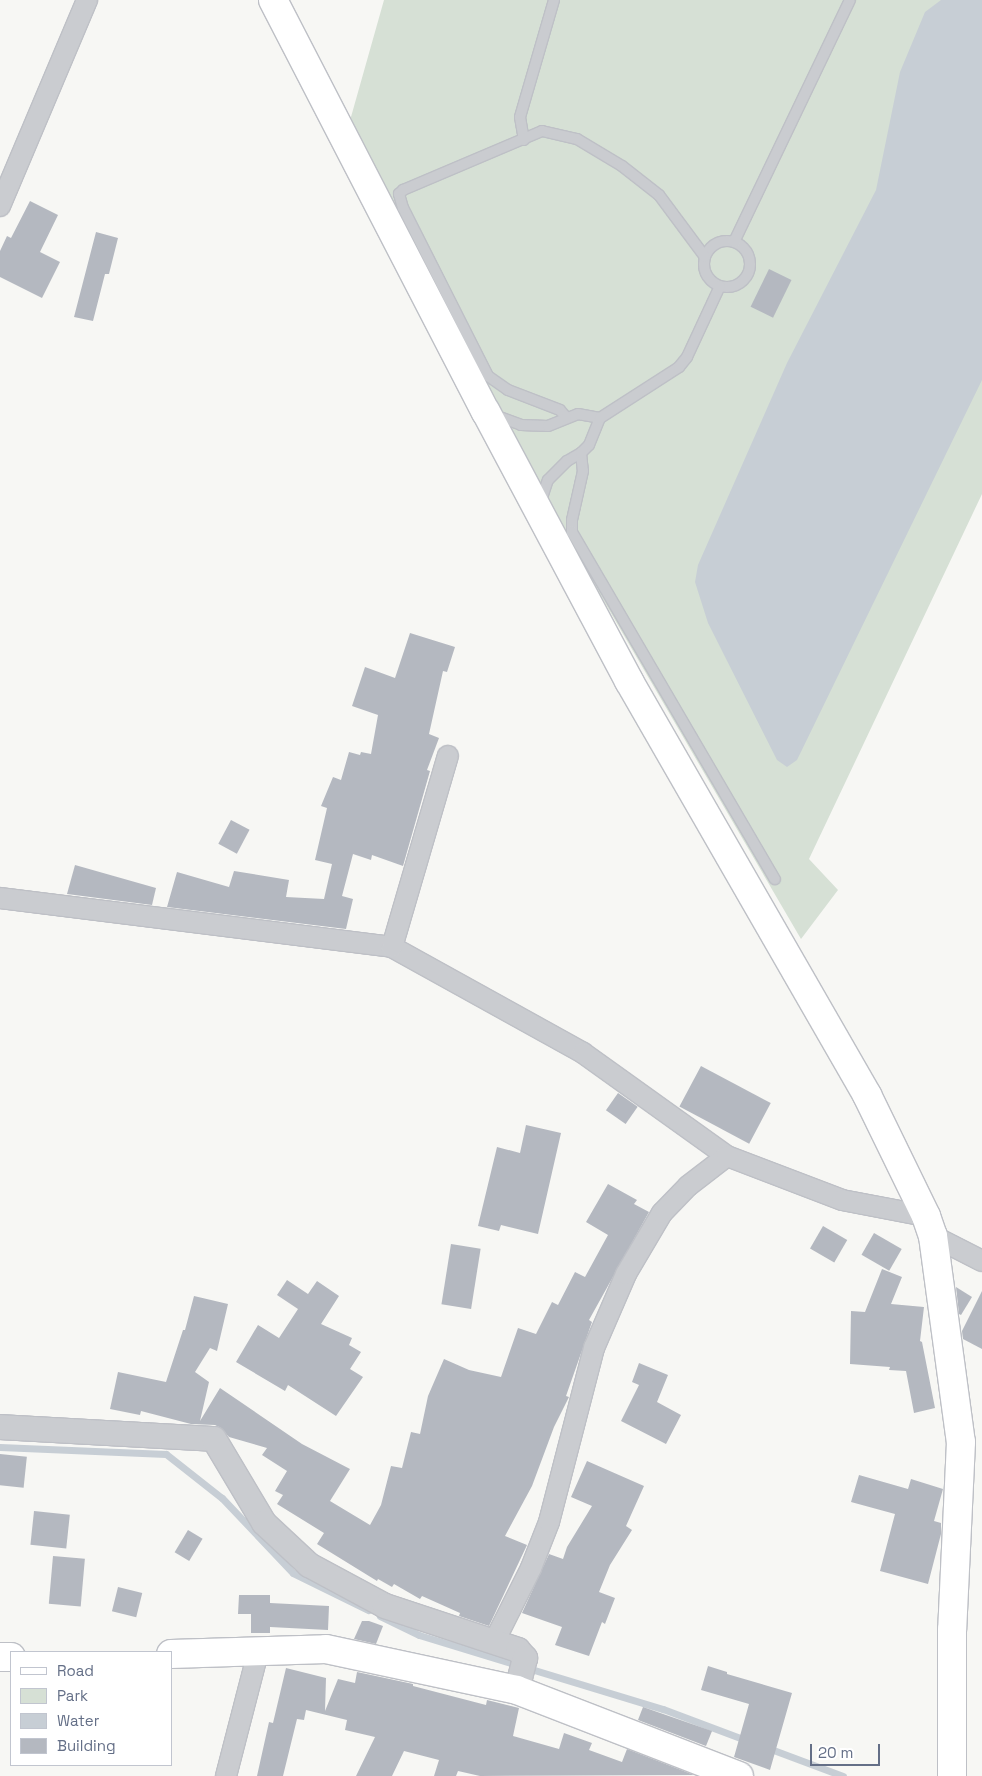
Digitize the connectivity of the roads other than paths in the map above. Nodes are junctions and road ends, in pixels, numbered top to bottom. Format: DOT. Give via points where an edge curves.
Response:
graph roads {
  1 [pos="86,0"];
  2 [pos="273,0"];
  3 [pos="554,0"];
  4 [pos="850,0"];
  5 [pos="524,140"];
  6 [pos="0,206"];
  7 [pos="734,242"];
  8 [pos="705,257"];
  9 [pos="720,286"];
  10 [pos="486,412"];
  11 [pos="566,417"];
  12 [pos="600,418"];
  13 [pos="581,453"];
  14 [pos="538,507"];
  15 [pos="448,756"];
  16 [pos="775,879"];
  17 [pos="0,898"];
  18 [pos="392,947"];
  19 [pos="727,1156"];
  20 [pos="929,1226"];
  21 [pos="982,1261"];
  22 [pos="0,1427"];
  23 [pos="494,1642"];
  24 [pos="258,1652"];
  25 [pos="172,1654"];
  26 [pos="518,1690"];
  27 [pos="226,1776"];
  28 [pos="739,1776"];
  29 [pos="952,1776"];
  1 -- 6 [label="street"];
  2 -- 10 [label="main road"];
  3 -- 5 [label="lane" via="520,117"];
  4 -- 7 [label="lane"];
  5 -- 8 [label="lane" via="542,131 577,139 622,166 659,194"];
  5 -- 11 [label="lane" via="399,194 403,208 488,376 508,390 560,410"];
  7 -- 8 [label="lane" via="722,241"];
  7 -- 9 [label="lane" via="744,248 749,259 749,271 742,281 732,286"];
  8 -- 9 [label="lane" via="705,269 710,279"];
  9 -- 12 [label="lane" via="687,357 679,367"];
  10 -- 11 [label="lane" via="520,425 548,426"];
  10 -- 14 [label="main road"];
  11 -- 12 [label="lane" via="578,414"];
  12 -- 13 [label="lane" via="589,444"];
  13 -- 14 [label="lane" via="567,460 548,480"];
  13 -- 16 [label="lane" via="583,471 572,532"];
  14 -- 20 [label="main road" via="629,681 867,1095"];
  15 -- 18 [label="street"];
  17 -- 18 [label="street"];
  18 -- 19 [label="street" via="583,1053"];
  19 -- 20 [label="street" via="842,1200"];
  19 -- 23 [label="street" via="688,1186 662,1213 626,1274 594,1348 549,1522 531,1568"];
  20 -- 21 [label="street"];
  20 -- 29 [label="main road" via="961,1442 952,1630"];
  22 -- 23 [label="street" via="214,1439 264,1523 309,1565 385,1606"];
  23 -- 26 [label="street" via="518,1650 526,1658"];
  24 -- 25 [label="main road"];
  24 -- 26 [label="main road" via="326,1649"];
  24 -- 27 [label="street"];
  26 -- 28 [label="main road"];
}
